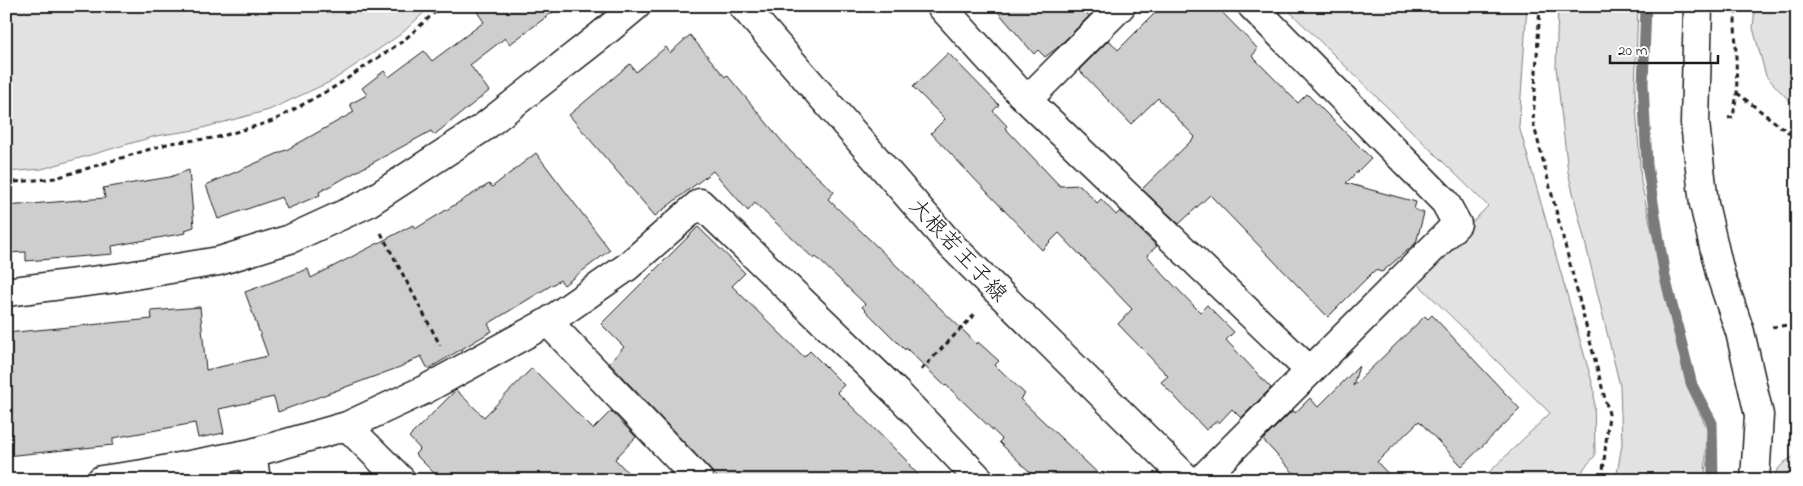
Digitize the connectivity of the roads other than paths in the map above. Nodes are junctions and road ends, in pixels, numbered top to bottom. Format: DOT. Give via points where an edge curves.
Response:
graph roads {
  1 [pos="636,6"];
  2 [pos="744,6"];
  3 [pos="941,6"];
  4 [pos="1121,6"];
  5 [pos="1252,6"];
  6 [pos="1698,6"];
  7 [pos="1027,100"];
  8 [pos="6,292"];
  9 [pos="548,322"];
  10 [pos="1310,370"];
  11 [pos="347,426"];
  12 [pos="252,453"];
  13 [pos="101,480"];
  14 [pos="256,480"];
  15 [pos="400,480"];
  16 [pos="698,480"];
  17 [pos="980,480"];
  18 [pos="1188,480"];
  19 [pos="1201,480"];
  20 [pos="1755,480"];
  1 -- 8 [label="street" via="484,127 366,204 290,238 219,260"];
  2 -- 18 [label="street, 大根若王子線" via="949,243"];
  3 -- 7 [label="street"];
  4 -- 7 [label="street"];
  5 -- 10 [label="street" via="1445,202 1457,224"];
  6 -- 20 [label="street" via="1695,123 1704,204 1720,273 1740,332 1759,415"];
  7 -- 10 [label="street"];
  9 -- 11 [label="street" via="424,390"];
  9 -- 16 [label="street"];
  9 -- 17 [label="street" via="627,267 700,203 898,394"];
  10 -- 19 [label="street"];
  11 -- 12 [label="street"];
  11 -- 15 [label="street"];
  12 -- 13 [label="street"];
  12 -- 14 [label="street"];
}
